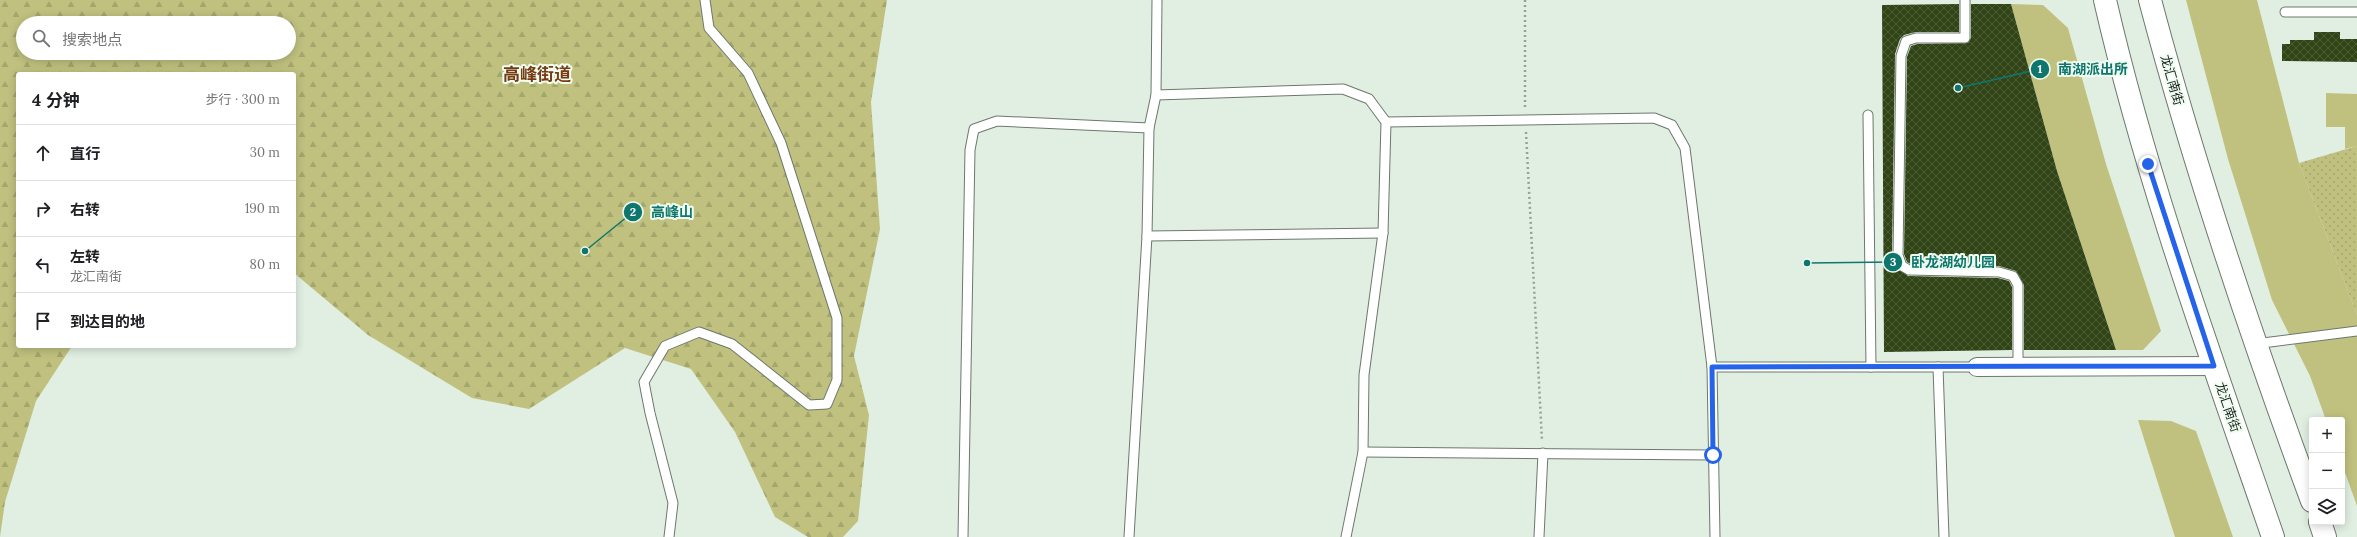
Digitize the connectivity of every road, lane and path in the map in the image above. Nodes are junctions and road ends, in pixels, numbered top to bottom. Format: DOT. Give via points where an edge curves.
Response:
graph roads {
  1 [pos="705,0"];
  2 [pos="1157,0"];
  3 [pos="1524,0"];
  4 [pos="1965,0"];
  5 [pos="2105,0"];
  6 [pos="2150,0"];
  7 [pos="2284,12"];
  8 [pos="2357,12"];
  9 [pos="1156,95"];
  10 [pos="1868,115"];
  11 [pos="1526,119"];
  12 [pos="1386,122"];
  13 [pos="1150,128"];
  14 [pos="1383,233"];
  15 [pos="1147,236"];
  16 [pos="2357,331"];
  17 [pos="2255,344"];
  18 [pos="2214,366"];
  19 [pos="1712,367"];
  20 [pos="1871,367"];
  21 [pos="1938,367"];
  22 [pos="1977,367"];
  23 [pos="2018,367"];
  24 [pos="1363,452"];
  25 [pos="1542,453"];
  26 [pos="1713,455"];
  27 [pos="2309,492"];
  28 [pos="2321,525"];
  29 [pos="669,537"];
  30 [pos="963,537"];
  31 [pos="1129,537"];
  32 [pos="1346,537"];
  33 [pos="1539,537"];
  34 [pos="1715,537"];
  35 [pos="1944,537"];
  36 [pos="2273,537"];
  37 [pos="2325,537"];
  1 -- 29 [label="lane" via="709,28 748,73 782,143 837,318 837,380 827,404 809,405 732,344 700,332 665,346 644,382 673,503"];
  2 -- 9 [label="lane"];
  3 -- 11 [label="path"];
  4 -- 23 [label="lane" via="1965,38 1916,38 1906,41 1901,56 1898,255 1902,266 1910,270 1999,272 2013,276 2018,285"];
  5 -- 18 [label="main road, 龙汇南街" via="2118,58 2148,164"];
  6 -- 17 [label="main road, 龙汇南街" via="2191,150"];
  7 -- 8 [label="lane"];
  9 -- 12 [label="lane" via="1343,90 1369,99"];
  9 -- 13 [label="lane"];
  10 -- 20 [label="lane"];
  11 -- 12 [label="lane"];
  11 -- 19 [label="lane" via="1654,118 1672,125 1685,148"];
  11 -- 25 [label="path"];
  12 -- 14 [label="lane"];
  13 -- 15 [label="lane"];
  13 -- 30 [label="lane" via="997,121 974,129 970,150"];
  14 -- 15 [label="lane"];
  14 -- 24 [label="lane" via="1364,375"];
  15 -- 31 [label="lane"];
  16 -- 17 [label="lane"];
  17 -- 27 [label="main road, 龙汇南街"];
  18 -- 23 [label="street"];
  18 -- 36 [label="main road, 龙汇南街"];
  19 -- 20 [label="lane"];
  19 -- 26 [label="lane"];
  20 -- 21 [label="lane"];
  21 -- 22 [label="lane"];
  21 -- 35 [label="lane"];
  22 -- 23 [label="street"];
  24 -- 25 [label="lane"];
  24 -- 32 [label="lane"];
  25 -- 26 [label="lane"];
  25 -- 33 [label="lane"];
  26 -- 34 [label="lane"];
  28 -- 37 [label="main road"];
}
